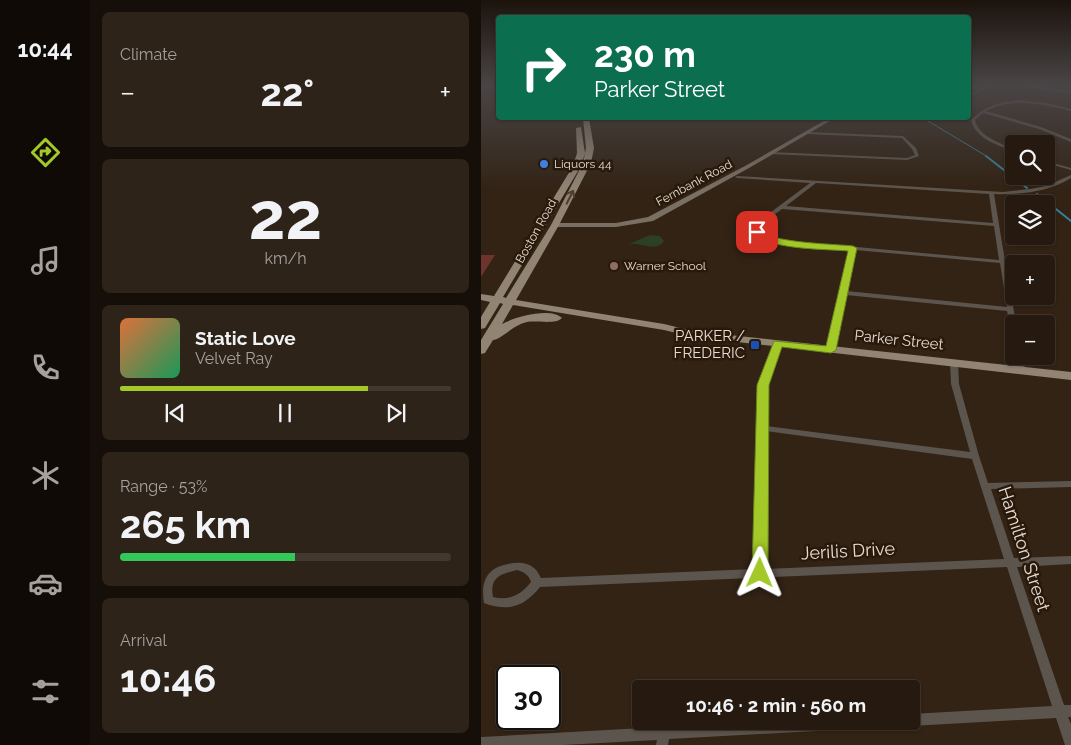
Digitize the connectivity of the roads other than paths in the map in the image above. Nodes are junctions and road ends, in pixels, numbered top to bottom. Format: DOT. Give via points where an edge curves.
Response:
graph roads {
  1 [pos="577,120"];
  2 [pos="586,120"];
  3 [pos="829,120"];
  4 [pos="973,120"];
  5 [pos="1012,120"];
  6 [pos="807,133"];
  7 [pos="1071,141"];
  8 [pos="1005,146"];
  9 [pos="770,153"];
  10 [pos="1055,165"];
  11 [pos="1071,169"];
  12 [pos="1071,176"];
  13 [pos="737,177"];
  14 [pos="816,181"];
  15 [pos="991,193"];
  16 [pos="782,208"];
  17 [pos="555,225"];
  18 [pos="997,225"];
  19 [pos="853,248"];
  20 [pos="1004,262"];
  21 [pos="530,270"];
  22 [pos="510,277"];
  23 [pos="481,291"];
  24 [pos="844,293"];
  25 [pos="481,297"];
  26 [pos="490,304"];
  27 [pos="509,306"];
  28 [pos="1011,309"];
  29 [pos="568,312"];
  30 [pos="1012,315"];
  31 [pos="556,318"];
  32 [pos="481,326"];
  33 [pos="693,334"];
  34 [pos="778,344"];
  35 [pos="831,350"];
  36 [pos="481,351"];
  37 [pos="954,362"];
  38 [pos="1020,365"];
  39 [pos="1021,370"];
  40 [pos="1071,376"];
  41 [pos="762,428"];
  42 [pos="975,456"];
  43 [pos="1071,484"];
  44 [pos="986,486"];
  45 [pos="1071,560"];
  46 [pos="1011,561"];
  47 [pos="760,573"];
  48 [pos="537,583"];
  49 [pos="1065,711"];
  50 [pos="920,719"];
  51 [pos="782,730"];
  52 [pos="663,740"];
  53 [pos="481,743"];
  54 [pos="1071,744"];
  1 -- 22 [label="main road, Boston Road" via="581,150 579,163"];
  17 -- 2 [label="main road, Boston Road, one-way" via="589,160"];
  3 -- 6 [label="main road, Fernbank Road"];
  4 -- 8 [label="street" via="977,131"];
  5 -- 7 [label="street"];
  6 -- 9 [label="main road, Fernbank Road"];
  6 -- 9 [label="street" via="903,137 917,156 907,159"];
  9 -- 17 [label="main road, Fernbank Road" via="650,219 616,226"];
  10 -- 11 [label="street"];
  12 -- 15 [label="street" via="1059,184 1035,190"];
  13 -- 14 [label="street"];
  14 -- 15 [label="street"];
  14 -- 16 [label="street"];
  15 -- 18 [label="street"];
  16 -- 18 [label="street"];
  16 -- 19 [label="street" via="758,226 759,236 775,241"];
  17 -- 21 [label="main road, Boston Road"];
  18 -- 20 [label="street"];
  19 -- 20 [label="street"];
  19 -- 24 [label="street"];
  20 -- 28 [label="street"];
  21 -- 27 [label="main road, Boston Road"];
  21 -- 29 [label="main road" via="526,292"];
  22 -- 23 [label="main road" via="500,286"];
  22 -- 26 [label="main road, Boston Road"];
  24 -- 28 [label="street"];
  24 -- 35 [label="street"];
  25 -- 26 [label="main road, Parker Street"];
  26 -- 27 [label="main road, Parker Street"];
  26 -- 32 [label="main road, Boston Road"];
  27 -- 29 [label="main road, Parker Street"];
  27 -- 31 [label="main road, Parker Street"];
  27 -- 36 [label="main road, Boston Road"];
  28 -- 30 [label="street"];
  29 -- 33 [label="main road, Parker Street"];
  31 -- 33 [label="main road, Parker Street" via="645,332"];
  31 -- 36 [label="main road" via="534,317 510,324"];
  33 -- 34 [label="main road, Parker Street"];
  34 -- 35 [label="main road, Parker Street"];
  34 -- 41 [label="street" via="763,385"];
  35 -- 37 [label="main road, Parker Street"];
  37 -- 39 [label="main road, Parker Street"];
  37 -- 42 [label="street, Hamilton Street" via="955,384"];
  38 -- 39 [label="street"];
  39 -- 40 [label="main road, Parker Street"];
  41 -- 42 [label="street"];
  41 -- 47 [label="street"];
  42 -- 44 [label="street, Hamilton Street"];
  43 -- 44 [label="street"];
  44 -- 46 [label="street, Hamilton Street"];
  45 -- 46 [label="street, Jerilis Drive"];
  46 -- 47 [label="street, Jerilis Drive"];
  46 -- 49 [label="street, Hamilton Street"];
  47 -- 48 [label="street, Jerilis Drive"];
  48 -- 48 [label="street" via="534,573 517,566 493,574 485,590 488,600 517,602"];
  49 -- 50 [label="street"];
  49 -- 54 [label="street, Hamilton Street"];
  51 -- 52 [label="street"];
  52 -- 53 [label="street"];
}
